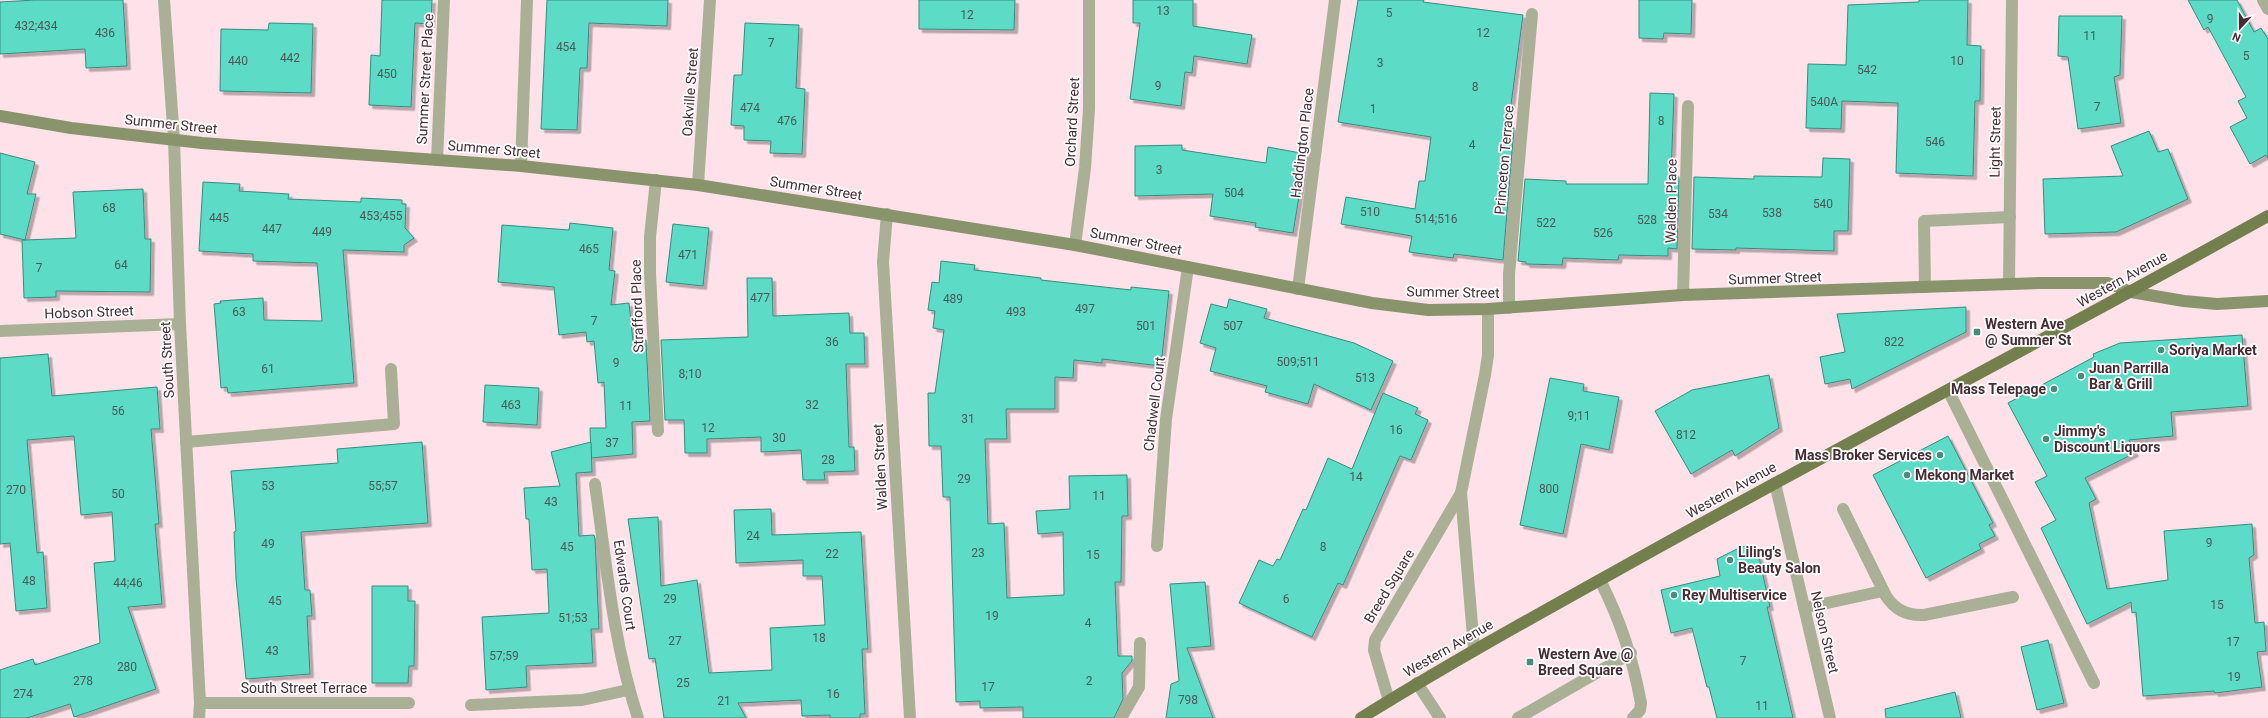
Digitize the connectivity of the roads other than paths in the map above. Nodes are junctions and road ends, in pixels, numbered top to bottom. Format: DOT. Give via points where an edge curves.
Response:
graph roads {
  1 [pos="164,0"];
  2 [pos="444,0"];
  3 [pos="527,0"];
  4 [pos="710,0"];
  5 [pos="1089,0"];
  6 [pos="1335,0"];
  7 [pos="2012,0"];
  8 [pos="2263,0"];
  9 [pos="2268,9"];
  10 [pos="1532,14"];
  11 [pos="1688,106"];
  12 [pos="0,116"];
  13 [pos="174,140"];
  14 [pos="437,160"];
  15 [pos="521,166"];
  16 [pos="656,180"];
  17 [pos="698,185"];
  18 [pos="887,214"];
  19 [pos="2268,216"];
  20 [pos="2010,217"];
  21 [pos="1075,245"];
  22 [pos="1188,266"];
  23 [pos="2009,284"];
  24 [pos="1925,287"];
  25 [pos="1298,289"];
  26 [pos="2132,292"];
  27 [pos="1683,295"];
  28 [pos="2268,301"];
  29 [pos="1509,308"];
  30 [pos="1488,309"];
  31 [pos="180,324"];
  32 [pos="0,331"];
  33 [pos="391,369"];
  34 [pos="1948,390"];
  35 [pos="658,431"];
  36 [pos="186,442"];
  37 [pos="1775,483"];
  38 [pos="595,484"];
  39 [pos="1461,494"];
  40 [pos="1843,509"];
  41 [pos="1157,546"];
  42 [pos="1600,580"];
  43 [pos="1883,591"];
  44 [pos="2013,597"];
  45 [pos="1804,608"];
  46 [pos="1140,643"];
  47 [pos="1474,649"];
  48 [pos="1631,653"];
  49 [pos="2094,683"];
  50 [pos="1417,684"];
  51 [pos="628,690"];
  52 [pos="1389,701"];
  53 [pos="200,703"];
  54 [pos="409,703"];
  55 [pos="471,705"];
  56 [pos="199,718"];
  57 [pos="638,718"];
  58 [pos="910,718"];
  59 [pos="1121,718"];
  60 [pos="1361,718"];
  61 [pos="1440,718"];
  62 [pos="1518,718"];
  63 [pos="1633,718"];
  64 [pos="1830,718"];
  1 -- 13 [label="street, South Street"];
  2 -- 14 [label="street, Summer Street Place"];
  3 -- 15 [label="street"];
  4 -- 17 [label="street, Oakville Street"];
  5 -- 21 [label="street, Orchard Street" via="1089,116"];
  6 -- 25 [label="street, Haddington Place"];
  7 -- 20 [label="street, Light Street"];
  8 -- 9 [label="street"];
  10 -- 29 [label="street, Princeton Terrace" via="1509,274"];
  11 -- 27 [label="street, Walden Place"];
  12 -- 13 [label="main road, Summer Street" via="71,128"];
  13 -- 14 [label="main road, Summer Street"];
  13 -- 31 [label="street, South Street"];
  14 -- 15 [label="main road, Summer Street"];
  15 -- 16 [label="main road, Summer Street"];
  16 -- 17 [label="main road, Summer Street"];
  16 -- 35 [label="street, Strafford Place" via="651,219 650,267"];
  17 -- 18 [label="main road, Summer Street"];
  18 -- 21 [label="main road, Summer Street"];
  18 -- 58 [label="street, Walden Street" via="883,262"];
  19 -- 26 [label="main road, Western Avenue"];
  20 -- 23 [label="street, Light Street"];
  20 -- 24 [label="street" via="1924,221"];
  21 -- 22 [label="main road, Summer Street"];
  22 -- 25 [label="main road, Summer Street"];
  22 -- 41 [label="street, Chadwell Court" via="1166,418"];
  23 -- 24 [label="main road, Summer Street"];
  23 -- 26 [label="main road, Summer Street" via="2108,283"];
  24 -- 27 [label="main road, Summer Street"];
  25 -- 30 [label="main road, Summer Street" via="1372,303 1428,310"];
  26 -- 28 [label="main road, Summer Street" via="2212,303"];
  26 -- 34 [label="main road, Western Avenue"];
  27 -- 29 [label="main road, Summer Street"];
  29 -- 30 [label="main road, Summer Street"];
  30 -- 39 [label="street, Breed Square" via="1488,355"];
  31 -- 32 [label="street, Hobson Street"];
  31 -- 36 [label="street, South Street"];
  33 -- 36 [label="street" via="394,424"];
  34 -- 37 [label="main road, Western Avenue"];
  34 -- 49 [label="street"];
  36 -- 53 [label="street, South Street"];
  37 -- 42 [label="main road, Western Avenue"];
  37 -- 45 [label="street, Nelson Street"];
  38 -- 51 [label="street, Edwards Court" via="617,640"];
  39 -- 47 [label="street, Breed Square"];
  39 -- 52 [label="street, Breed Square" via="1375,640 1374,650"];
  40 -- 43 [label="street"];
  42 -- 47 [label="main road, Western Avenue"];
  42 -- 48 [label="street" via="1618,617"];
  43 -- 44 [label="street" via="1895,608 1916,615"];
  43 -- 45 [label="street"];
  45 -- 64 [label="street, Nelson Street"];
  46 -- 59 [label="street" via="1139,687"];
  47 -- 50 [label="main road, Western Avenue"];
  48 -- 62 [label="street"];
  48 -- 63 [label="street" via="1641,703 1640,710"];
  50 -- 52 [label="main road, Western Avenue"];
  50 -- 61 [label="street"];
  51 -- 55 [label="street" via="582,700"];
  51 -- 57 [label="street, Edwards Court"];
  52 -- 60 [label="main road, Western Avenue"];
  53 -- 54 [label="street, South Street Terrace"];
  53 -- 56 [label="street, South Street"];
}
